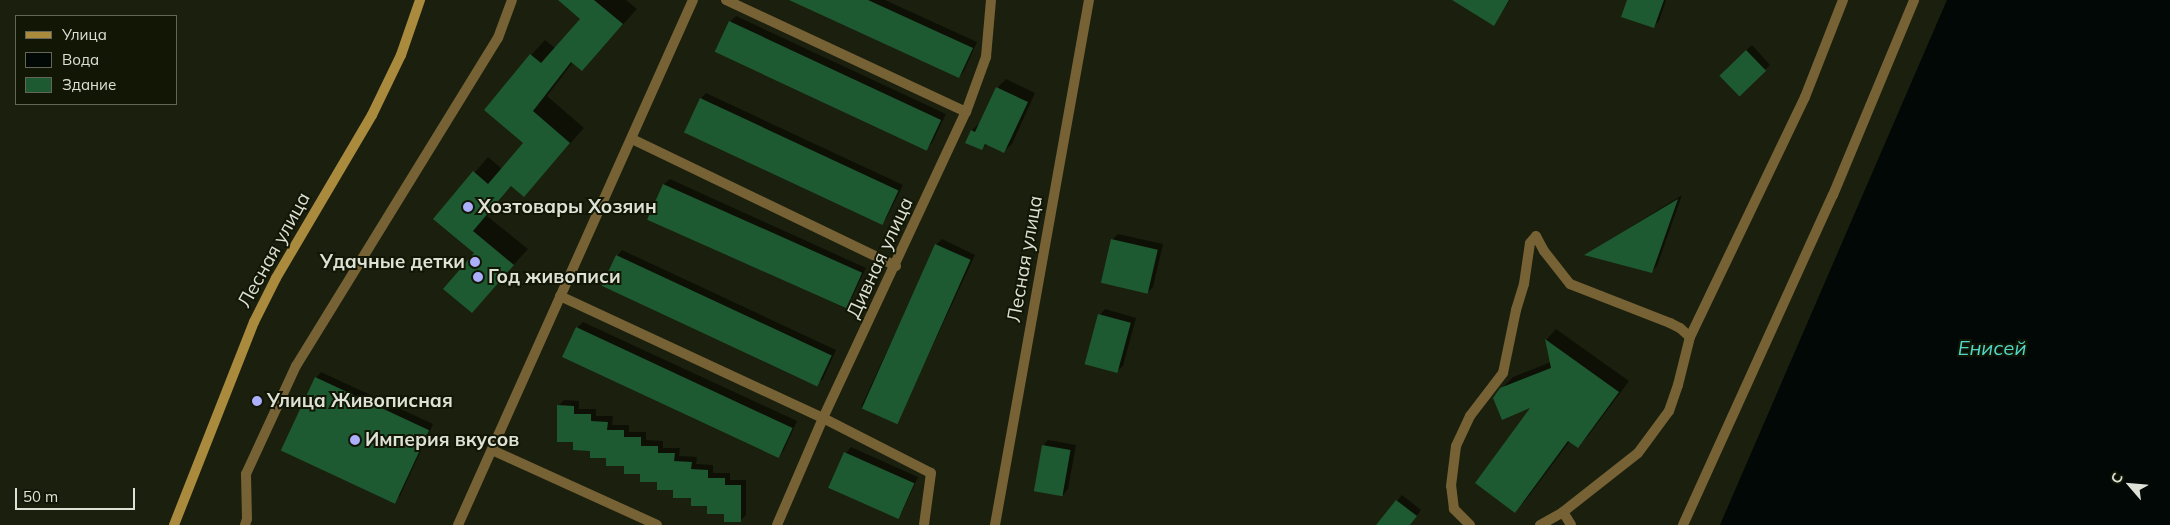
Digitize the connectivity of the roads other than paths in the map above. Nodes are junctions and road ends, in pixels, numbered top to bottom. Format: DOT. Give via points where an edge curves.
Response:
graph roads {
  1 [pos="420,0"];
  2 [pos="512,0"];
  3 [pos="693,0"];
  4 [pos="726,0"];
  5 [pos="991,0"];
  6 [pos="1089,0"];
  7 [pos="1843,0"];
  8 [pos="1914,0"];
  9 [pos="966,112"];
  10 [pos="632,139"];
  11 [pos="896,266"];
  12 [pos="560,296"];
  13 [pos="1690,338"];
  14 [pos="823,418"];
  15 [pos="492,450"];
  16 [pos="1563,512"];
  17 [pos="174,525"];
  18 [pos="245,525"];
  19 [pos="458,525"];
  20 [pos="657,525"];
  21 [pos="778,525"];
  22 [pos="924,525"];
  23 [pos="995,525"];
  24 [pos="1470,525"];
  25 [pos="1540,525"];
  26 [pos="1571,525"];
  27 [pos="1683,525"];
  1 -- 17 [label="main road, Лесная улица" via="401,55 372,115 276,278 254,322"];
  2 -- 18 [label="street" via="498,38 296,366 246,474"];
  3 -- 10 [label="street"];
  4 -- 9 [label="street"];
  5 -- 9 [label="street, Дивная улица" via="986,58"];
  6 -- 23 [label="street, Лесная улица"];
  7 -- 13 [label="street" via="1805,97"];
  8 -- 27 [label="street" via="1833,195"];
  9 -- 11 [label="street, Дивная улица"];
  10 -- 11 [label="street"];
  10 -- 12 [label="street"];
  11 -- 14 [label="street, Дивная улица"];
  12 -- 14 [label="street"];
  12 -- 15 [label="street"];
  13 -- 16 [label="street" via="1669,411 1638,453"];
  13 -- 24 [label="street" via="1670,323 1570,284 1536,236 1530,243 1503,373 1470,416 1456,446 1451,486 1454,509"];
  14 -- 21 [label="street, Дивная улица"];
  14 -- 22 [label="street" via="931,473"];
  15 -- 19 [label="street"];
  15 -- 20 [label="street"];
  16 -- 25 [label="street"];
  16 -- 26 [label="street"];
}
